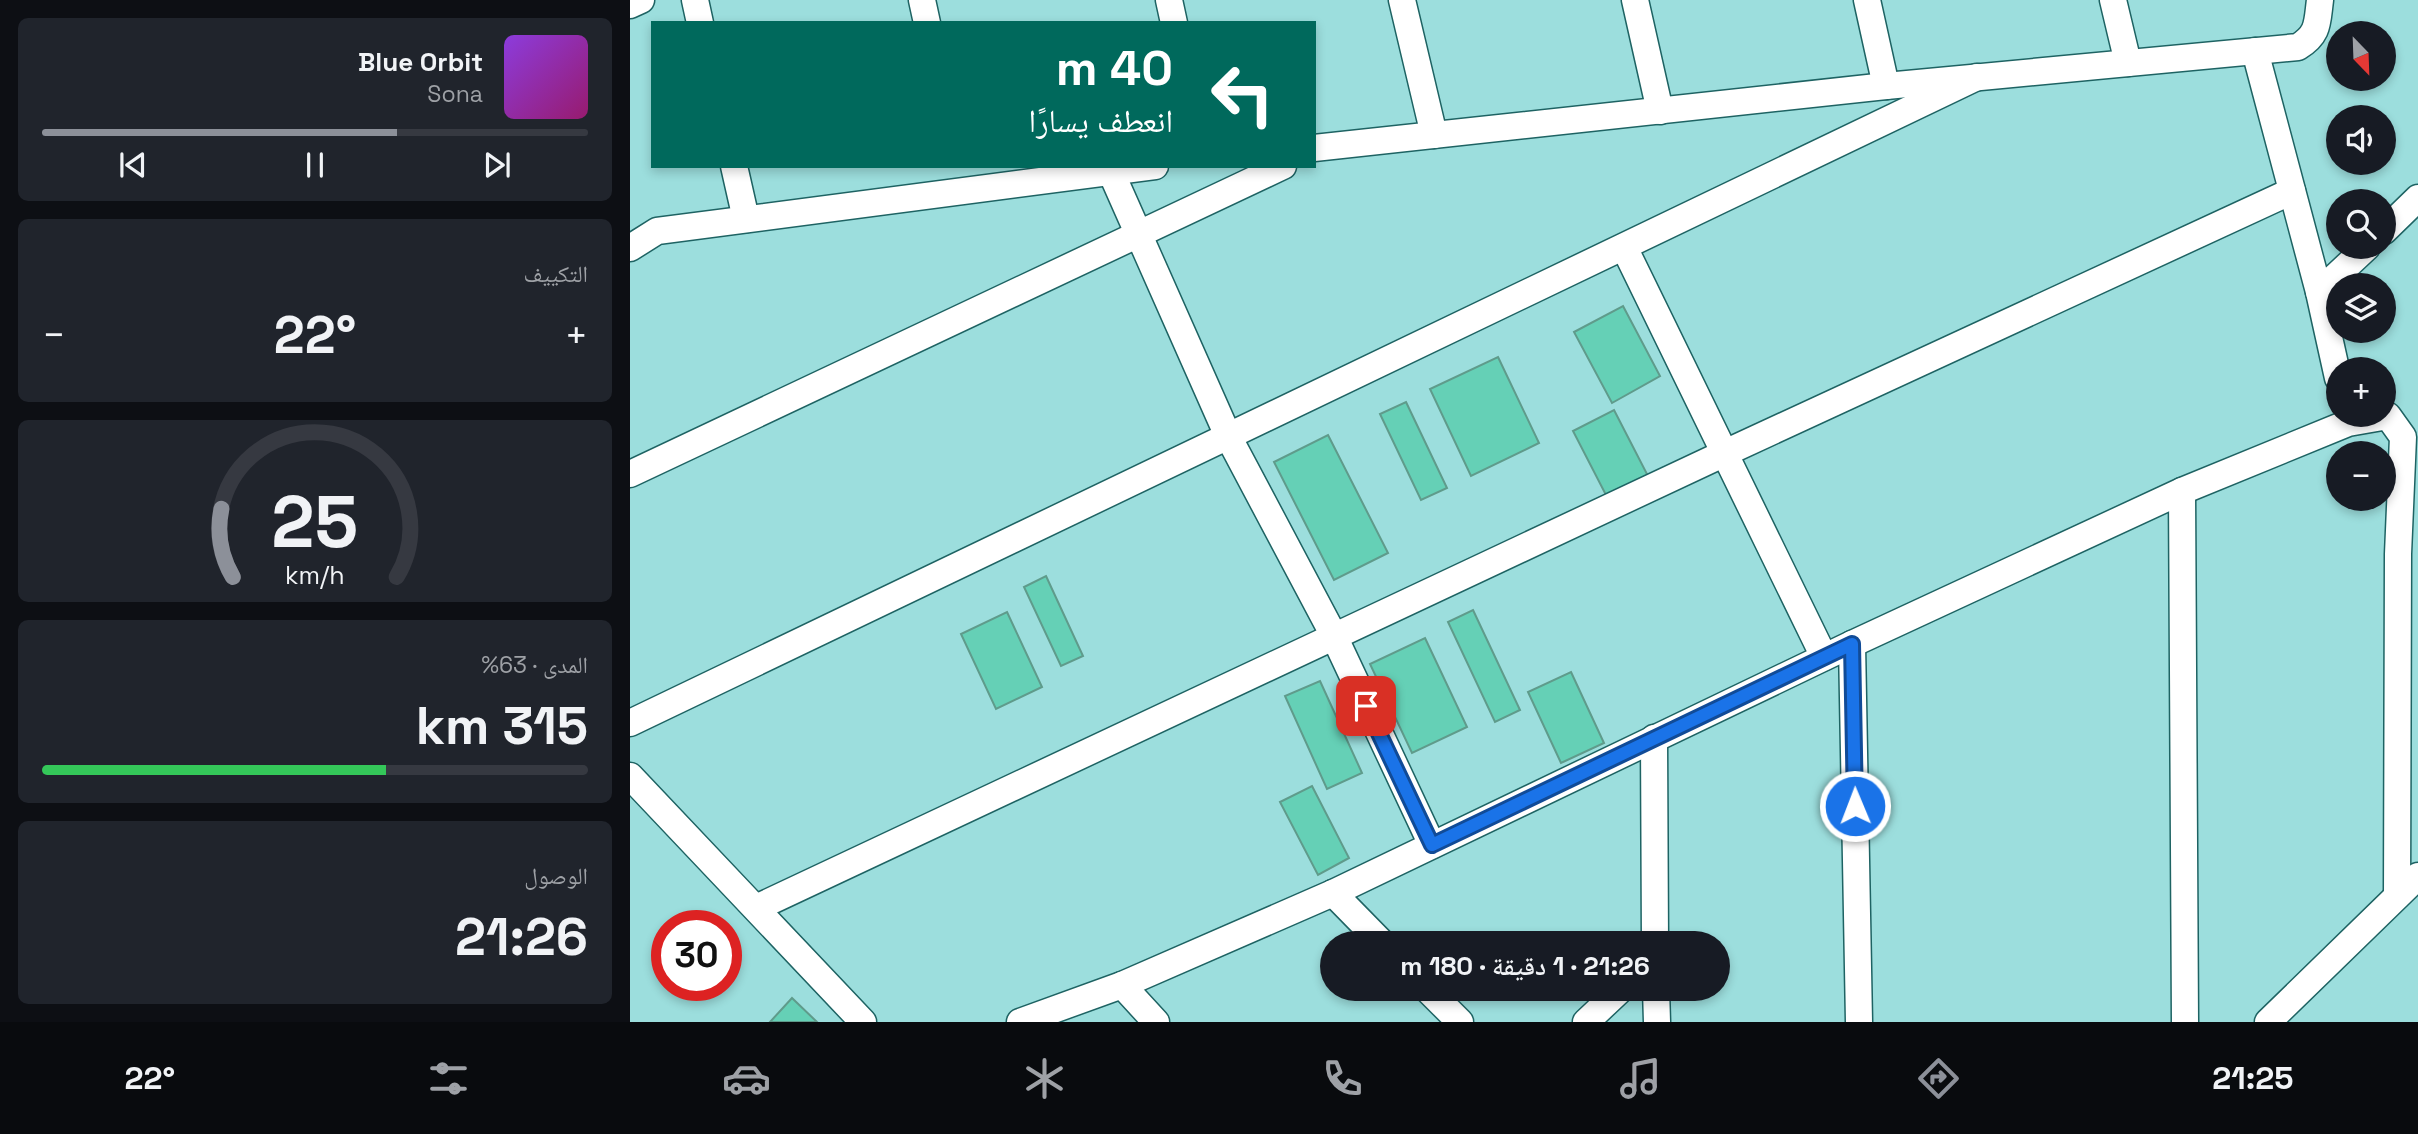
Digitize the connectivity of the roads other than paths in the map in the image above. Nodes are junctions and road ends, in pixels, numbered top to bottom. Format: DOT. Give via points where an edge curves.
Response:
graph roads {
  1 [pos="641,0"];
  2 [pos="695,0"];
  3 [pos="922,0"];
  4 [pos="1169,0"];
  5 [pos="1402,0"];
  6 [pos="1635,0"];
  7 [pos="1867,0"];
  8 [pos="2113,0"];
  9 [pos="2320,0"];
  10 [pos="630,5"];
  11 [pos="700,21"];
  12 [pos="927,21"];
  13 [pos="1174,21"];
  14 [pos="2255,51"];
  15 [pos="2128,63"];
  16 [pos="1977,77"];
  17 [pos="1886,86"];
  18 [pos="1660,111"];
  19 [pos="1434,135"];
  20 [pos="1318,149"];
  21 [pos="734,168"];
  22 [pos="1140,168"];
  23 [pos="1279,168"];
  24 [pos="1111,172"];
  25 [pos="960,178"];
  26 [pos="2292,191"];
  27 [pos="2418,198"];
  28 [pos="746,219"];
  29 [pos="2396,219"];
  30 [pos="1138,233"];
  31 [pos="1624,247"];
  32 [pos="630,248"];
  33 [pos="2354,259"];
  34 [pos="2319,292"];
  35 [pos="2333,357"];
  36 [pos="2329,427"];
  37 [pos="2396,427"];
  38 [pos="1228,436"];
  39 [pos="1724,453"];
  40 [pos="630,474"];
  41 [pos="2182,491"];
  42 [pos="2418,534"];
  43 [pos="2398,554"];
  44 [pos="1334,636"];
  45 [pos="1852,644"];
  46 [pos="1824,657"];
  47 [pos="630,723"];
  48 [pos="1654,738"];
  49 [pos="630,776"];
  50 [pos="1432,845"];
  51 [pos="2418,876"];
  52 [pos="1333,894"];
  53 [pos="2397,896"];
  54 [pos="755,908"];
  55 [pos="1370,931"];
  56 [pos="1655,931"];
  57 [pos="1122,985"];
  58 [pos="1439,1001"];
  59 [pos="1608,1001"];
  60 [pos="1656,1001"];
  61 [pos="863,1022"];
  62 [pos="1020,1022"];
  63 [pos="1156,1022"];
  64 [pos="1460,1022"];
  65 [pos="1586,1022"];
  66 [pos="1657,1022"];
  67 [pos="1859,1022"];
  68 [pos="2185,1022"];
  69 [pos="2268,1022"];
  1 -- 10 [label="street"];
  2 -- 11 [label="street"];
  3 -- 12 [label="street"];
  4 -- 13 [label="street"];
  5 -- 19 [label="street"];
  6 -- 18 [label="street"];
  7 -- 17 [label="street"];
  8 -- 15 [label="street"];
  9 -- 14 [label="street" via="2317,27 2310,40 2298,47"];
  14 -- 15 [label="street"];
  14 -- 26 [label="street"];
  15 -- 16 [label="street"];
  16 -- 17 [label="street"];
  16 -- 31 [label="street"];
  17 -- 18 [label="street"];
  18 -- 19 [label="street"];
  19 -- 20 [label="street"];
  21 -- 28 [label="street"];
  22 -- 24 [label="street"];
  23 -- 30 [label="street"];
  24 -- 25 [label="street"];
  24 -- 30 [label="street"];
  25 -- 28 [label="street"];
  26 -- 34 [label="street"];
  26 -- 39 [label="street"];
  27 -- 29 [label="street"];
  28 -- 32 [label="street" via="657,231"];
  30 -- 38 [label="street"];
  30 -- 40 [label="street"];
  31 -- 38 [label="street"];
  31 -- 39 [label="street"];
  33 -- 34 [label="street"];
  34 -- 35 [label="street"];
  36 -- 41 [label="street"];
  37 -- 43 [label="street" via="2403,437"];
  38 -- 44 [label="street"];
  38 -- 47 [label="street"];
  39 -- 44 [label="street"];
  39 -- 46 [label="street"];
  41 -- 45 [label="street"];
  41 -- 68 [label="street"];
  42 -- 43 [label="street"];
  43 -- 53 [label="street"];
  44 -- 50 [label="street"];
  44 -- 54 [label="street"];
  45 -- 46 [label="street"];
  45 -- 67 [label="street"];
  46 -- 48 [label="street"];
  48 -- 50 [label="street"];
  48 -- 56 [label="street"];
  49 -- 54 [label="street"];
  50 -- 52 [label="street"];
  51 -- 53 [label="street"];
  52 -- 55 [label="street"];
  52 -- 57 [label="street"];
  53 -- 69 [label="street"];
  54 -- 61 [label="street"];
  57 -- 62 [label="street"];
  57 -- 63 [label="street"];
  58 -- 64 [label="street"];
  59 -- 65 [label="street"];
  60 -- 66 [label="street"];
}
